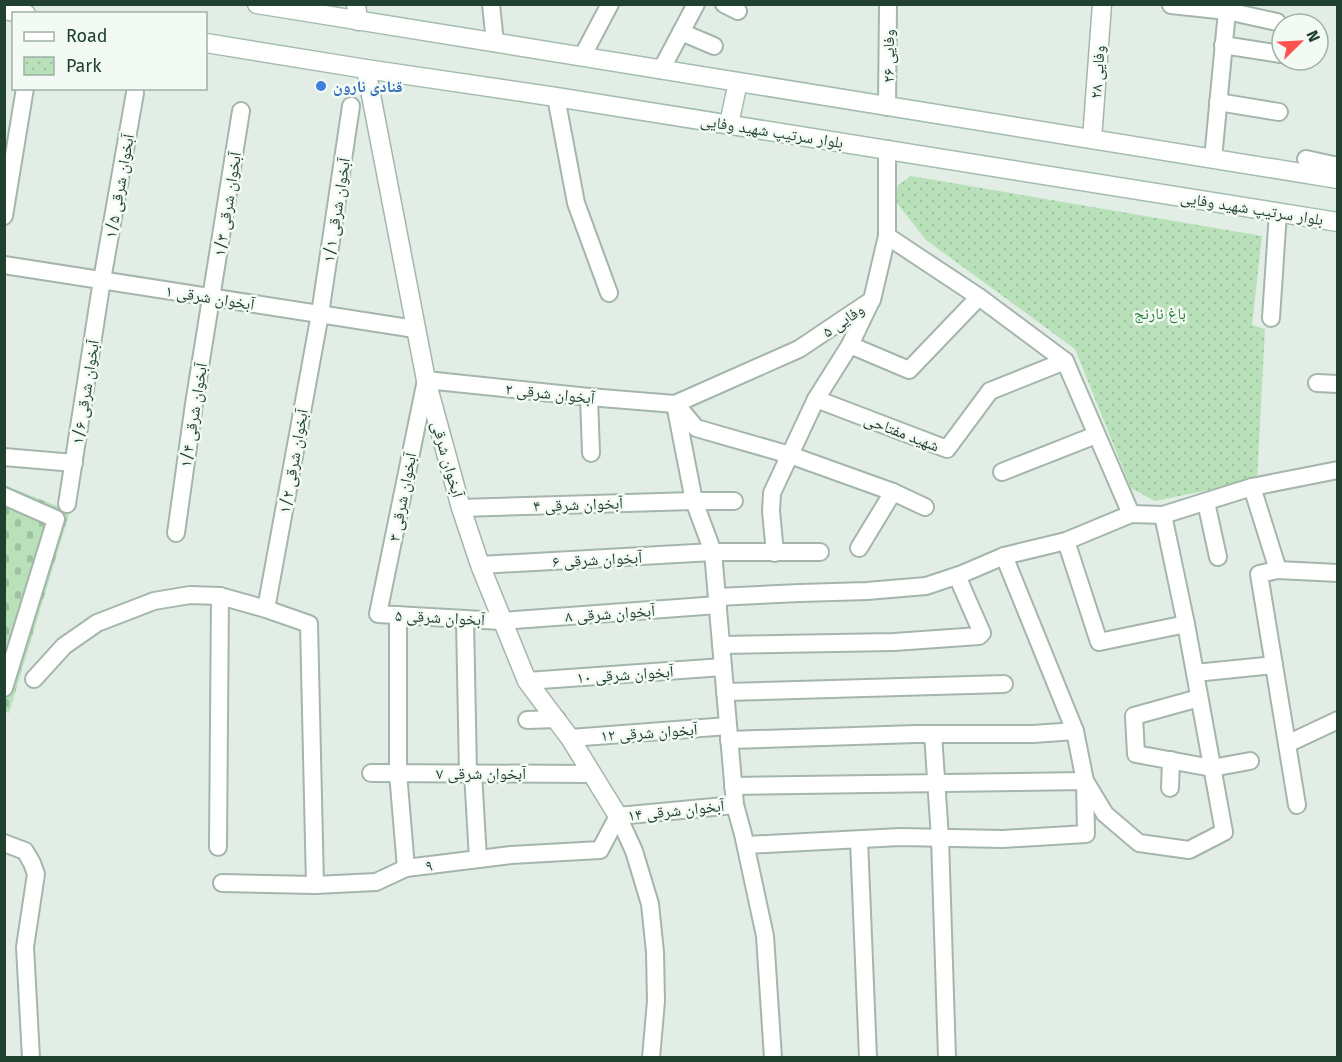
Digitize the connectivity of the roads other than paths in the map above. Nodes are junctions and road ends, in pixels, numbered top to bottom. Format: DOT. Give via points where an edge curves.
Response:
graph roads {
  1 [pos="258,4"];
  2 [pos="490,4"];
  3 [pos="610,4"];
  4 [pos="696,4"];
  5 [pos="888,4"];
  6 [pos="1102,4"];
  7 [pos="1171,5"];
  8 [pos="1227,11"];
  9 [pos="357,13"];
  10 [pos="1270,21"];
  11 [pos="681,32"];
  12 [pos="207,43"];
  13 [pos="495,43"];
  14 [pos="1223,45"];
  15 [pos="714,46"];
  16 [pos="1270,52"];
  17 [pos="582,57"];
  18 [pos="366,69"];
  19 [pos="661,70"];
  20 [pos="738,82"];
  21 [pos="25,90"];
  22 [pos="135,93"];
  23 [pos="556,97"];
  24 [pos="1218,102"];
  25 [pos="351,106"];
  26 [pos="887,106"];
  27 [pos="241,111"];
  28 [pos="1279,112"];
  29 [pos="729,124"];
  30 [pos="1092,139"];
  31 [pos="887,149"];
  32 [pos="1213,159"];
  33 [pos="1306,159"];
  34 [pos="1338,166"];
  35 [pos="1338,179"];
  36 [pos="1278,212"];
  37 [pos="4,216"];
  38 [pos="1338,222"];
  39 [pos="887,236"];
  40 [pos="4,266"];
  41 [pos="102,280"];
  42 [pos="609,292"];
  43 [pos="212,297"];
  44 [pos="978,297"];
  45 [pos="872,300"];
  46 [pos="320,314"];
  47 [pos="1271,318"];
  48 [pos="415,329"];
  49 [pos="850,345"];
  50 [pos="1065,361"];
  51 [pos="426,380"];
  52 [pos="1317,383"];
  53 [pos="1338,384"];
  54 [pos="589,397"];
  55 [pos="816,399"];
  56 [pos="675,404"];
  57 [pos="1096,435"];
  58 [pos="591,453"];
  59 [pos="790,455"];
  60 [pos="4,457"];
  61 [pos="74,463"];
  62 [pos="1338,470"];
  63 [pos="1002,472"];
  64 [pos="1252,488"];
  65 [pos="893,492"];
  66 [pos="4,496"];
  67 [pos="694,501"];
  68 [pos="734,501"];
  69 [pos="1206,502"];
  70 [pos="68,504"];
  71 [pos="925,507"];
  72 [pos="461,508"];
  73 [pos="1131,514"];
  74 [pos="1163,515"];
  75 [pos="176,532"];
  76 [pos="1066,541"];
  77 [pos="859,548"];
  78 [pos="713,552"];
  79 [pos="775,552"];
  80 [pos="820,552"];
  81 [pos="1005,556"];
  82 [pos="1218,557"];
  83 [pos="480,565"];
  84 [pos="1278,570"];
  85 [pos="1338,573"];
  86 [pos="957,576"];
  87 [pos="220,596"];
  88 [pos="718,601"];
  89 [pos="266,609"];
  90 [pos="378,614"];
  91 [pos="398,615"];
  92 [pos="465,620"];
  93 [pos="501,621"];
  94 [pos="1186,624"];
  95 [pos="722,645"];
  96 [pos="1274,665"];
  97 [pos="723,667"];
  98 [pos="1195,673"];
  99 [pos="34,679"];
  100 [pos="527,681"];
  101 [pos="1004,684"];
  102 [pos="4,688"];
  103 [pos="725,692"];
  104 [pos="1199,698"];
  105 [pos="557,719"];
  106 [pos="527,720"];
  107 [pos="1338,720"];
  108 [pos="1075,731"];
  109 [pos="729,733"];
  110 [pos="933,734"];
  111 [pos="570,738"];
  112 [pos="1287,744"];
  113 [pos="1171,760"];
  114 [pos="1250,761"];
  115 [pos="1212,768"];
  116 [pos="371,773"];
  117 [pos="398,773"];
  118 [pos="471,773"];
  119 [pos="591,774"];
  120 [pos="1085,782"];
  121 [pos="936,783"];
  122 [pos="733,786"];
  123 [pos="1170,788"];
  124 [pos="735,805"];
  125 [pos="1298,805"];
  126 [pos="618,816"];
  127 [pos="940,838"];
  128 [pos="859,840"];
  129 [pos="4,843"];
  130 [pos="746,845"];
  131 [pos="218,847"];
  132 [pos="478,858"];
  133 [pos="406,868"];
  134 [pos="222,883"];
  135 [pos="315,885"];
  136 [pos="31,1058"];
  137 [pos="651,1058"];
  138 [pos="773,1058"];
  139 [pos="868,1058"];
  140 [pos="947,1058"];
  1 -- 9 [label="main road"];
  2 -- 13 [label="street"];
  3 -- 17 [label="street"];
  4 -- 11 [label="street"];
  5 -- 26 [label="street, وفایی ۲۶"];
  6 -- 30 [label="main road, وفایی ۲۸"];
  7 -- 8 [label="street"];
  8 -- 10 [label="street"];
  8 -- 14 [label="street"];
  9 -- 13 [label="main road"];
  11 -- 15 [label="street"];
  11 -- 19 [label="street"];
  12 -- 18 [label="main road, بلوار سرتیپ شهید وفایی"];
  13 -- 17 [label="main road"];
  14 -- 16 [label="street"];
  14 -- 24 [label="street"];
  17 -- 19 [label="main road"];
  18 -- 23 [label="main road, بلوار سرتیپ شهید وفایی"];
  18 -- 48 [label="main road, آبخوان شرقی"];
  19 -- 20 [label="main road"];
  20 -- 26 [label="main road"];
  20 -- 29 [label="main road"];
  21 -- 37 [label="street"];
  22 -- 41 [label="street, آبخوان شرقی ۱/۵"];
  23 -- 29 [label="main road, بلوار سرتیپ شهید وفایی"];
  23 -- 42 [label="street" via="576,203"];
  24 -- 28 [label="street"];
  24 -- 32 [label="street"];
  25 -- 46 [label="street, آبخوان شرقی ۱/۱"];
  26 -- 30 [label="main road"];
  27 -- 43 [label="street, آبخوان شرقی ۱/۳"];
  29 -- 31 [label="main road, بلوار سرتیپ شهید وفایی"];
  30 -- 32 [label="main road"];
  31 -- 36 [label="main road, بلوار سرتیپ شهید وفایی"];
  31 -- 39 [label="street, وفایی ۵"];
  32 -- 35 [label="main road"];
  33 -- 34 [label="street"];
  36 -- 38 [label="main road, بلوار سرتیپ شهید وفایی"];
  36 -- 47 [label="street"];
  39 -- 44 [label="street"];
  39 -- 45 [label="street, وفایی ۵"];
  40 -- 41 [label="street, آبخوان شرقی ۱"];
  41 -- 43 [label="street, آبخوان شرقی ۱"];
  41 -- 61 [label="street, آبخوان شرقی ۱/۶"];
  43 -- 46 [label="street, آبخوان شرقی ۱"];
  43 -- 75 [label="street, آبخوان شرقی ۱/۴"];
  44 -- 49 [label="street" via="909,370"];
  44 -- 50 [label="street"];
  45 -- 49 [label="street"];
  45 -- 56 [label="street, وفایی ۵" via="799,349"];
  46 -- 48 [label="street, آبخوان شرقی ۱"];
  46 -- 89 [label="street, آبخوان شرقی ۱/۲"];
  48 -- 51 [label="main road, آبخوان شرقی"];
  49 -- 55 [label="street"];
  50 -- 55 [label="street, شهید مفتاحی" via="990,391 947,449"];
  50 -- 57 [label="street"];
  51 -- 54 [label="street, آبخوان شرقی ۲"];
  51 -- 72 [label="main road, آبخوان شرقی"];
  51 -- 90 [label="street, آبخوان شرقی ۳"];
  52 -- 53 [label="street"];
  54 -- 56 [label="street, آبخوان شرقی ۲"];
  54 -- 58 [label="street"];
  55 -- 59 [label="street"];
  56 -- 59 [label="street" via="696,428"];
  56 -- 67 [label="street"];
  57 -- 63 [label="street"];
  57 -- 73 [label="street"];
  59 -- 65 [label="street"];
  59 -- 79 [label="street" via="772,493"];
  60 -- 61 [label="street"];
  61 -- 70 [label="street, آبخوان شرقی ۱/۶"];
  62 -- 64 [label="street"];
  64 -- 69 [label="street"];
  64 -- 84 [label="street"];
  65 -- 71 [label="street"];
  65 -- 77 [label="street"];
  66 -- 102 [label="street" via="57,519"];
  67 -- 68 [label="street, آبخوان شرقی ۴"];
  67 -- 72 [label="street, آبخوان شرقی ۴"];
  67 -- 78 [label="street"];
  69 -- 74 [label="street"];
  69 -- 82 [label="street"];
  72 -- 83 [label="main road, آبخوان شرقی"];
  73 -- 74 [label="street"];
  73 -- 76 [label="street, آبخوان شرقی ۸"];
  74 -- 94 [label="street"];
  76 -- 81 [label="street, آبخوان شرقی ۸"];
  76 -- 94 [label="street" via="1099,642"];
  78 -- 79 [label="street, آبخوان شرقی ۶"];
  78 -- 83 [label="street, آبخوان شرقی ۶"];
  78 -- 88 [label="street"];
  79 -- 80 [label="street, آبخوان شرقی ۶"];
  81 -- 86 [label="street, آبخوان شرقی ۸"];
  81 -- 108 [label="street"];
  83 -- 93 [label="main road, آبخوان شرقی"];
  84 -- 85 [label="street"];
  84 -- 96 [label="street" via="1259,574"];
  86 -- 88 [label="street, آبخوان شرقی ۸" via="927,586"];
  86 -- 95 [label="street" via="982,633 979,636 894,642"];
  87 -- 89 [label="street"];
  87 -- 99 [label="street" via="190,595 154,601 97,623 64,646"];
  87 -- 131 [label="street"];
  88 -- 93 [label="street, آبخوان شرقی ۸"];
  88 -- 95 [label="street"];
  89 -- 135 [label="street" via="309,624"];
  90 -- 91 [label="street, آبخوان شرقی ۵"];
  91 -- 92 [label="street, آبخوان شرقی ۵"];
  91 -- 117 [label="street"];
  92 -- 93 [label="street, آبخوان شرقی ۵"];
  92 -- 118 [label="street"];
  93 -- 100 [label="main road, آبخوان شرقی"];
  94 -- 98 [label="street"];
  95 -- 97 [label="street"];
  96 -- 98 [label="street"];
  96 -- 112 [label="street"];
  97 -- 100 [label="street, آبخوان شرقی ۱۰"];
  97 -- 103 [label="street"];
  98 -- 104 [label="street"];
  100 -- 105 [label="main road, آبخوان شرقی"];
  101 -- 103 [label="street"];
  103 -- 109 [label="street"];
  104 -- 113 [label="street" via="1134,716 1136,754"];
  104 -- 115 [label="street"];
  105 -- 106 [label="street"];
  105 -- 111 [label="main road, آبخوان شرقی"];
  107 -- 112 [label="street"];
  108 -- 110 [label="street, آبخوان شرقی ۱۲"];
  108 -- 120 [label="street"];
  109 -- 110 [label="street, آبخوان شرقی ۱۲"];
  109 -- 111 [label="street, آبخوان شرقی ۱۲"];
  109 -- 122 [label="street"];
  110 -- 121 [label="street"];
  111 -- 119 [label="main road, آبخوان شرقی"];
  112 -- 125 [label="street"];
  113 -- 115 [label="street"];
  113 -- 123 [label="street"];
  114 -- 115 [label="street"];
  115 -- 120 [label="street" via="1224,832 1189,850 1139,843 1105,814"];
  116 -- 117 [label="street, آبخوان شرقی ۷"];
  117 -- 118 [label="street, آبخوان شرقی ۷"];
  117 -- 133 [label="street"];
  118 -- 119 [label="street, آبخوان شرقی ۷"];
  118 -- 132 [label="street"];
  119 -- 126 [label="main road, آبخوان شرقی"];
  120 -- 121 [label="street"];
  120 -- 127 [label="street" via="1086,834"];
  121 -- 122 [label="street"];
  121 -- 127 [label="street"];
  122 -- 124 [label="street"];
  124 -- 126 [label="street, آبخوان شرقی ۱۴"];
  124 -- 130 [label="street"];
  126 -- 132 [label="street, ۹" via="600,850"];
  126 -- 137 [label="street" via="634,851 650,904 656,1000"];
  127 -- 128 [label="street"];
  127 -- 140 [label="street"];
  128 -- 130 [label="street"];
  128 -- 139 [label="street"];
  129 -- 136 [label="street" via="25,851 36,874 24,947"];
  130 -- 138 [label="street" via="765,936"];
  132 -- 133 [label="street, ۹"];
  133 -- 135 [label="street, ۹" via="376,882"];
  134 -- 135 [label="street, ۹"];
}
